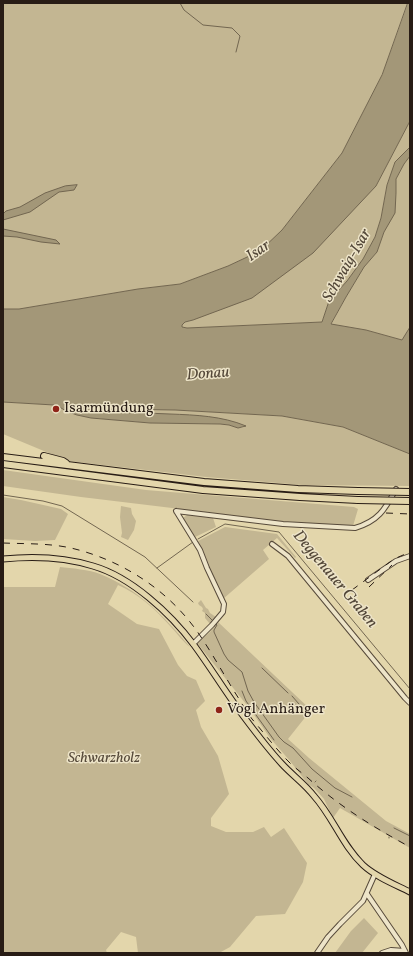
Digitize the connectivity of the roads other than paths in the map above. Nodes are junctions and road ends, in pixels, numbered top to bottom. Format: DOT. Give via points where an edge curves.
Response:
graph roads {
  1 [pos="44,456"];
  2 [pos="3,457"];
  3 [pos="3,464"];
  4 [pos="69,466"];
  5 [pos="396,489"];
  6 [pos="410,492"];
  7 [pos="410,501"];
  8 [pos="272,544"];
  9 [pos="410,556"];
  10 [pos="3,559"];
  11 [pos="368,580"];
  12 [pos="193,644"];
  13 [pos="410,703"];
  14 [pos="375,874"];
  15 [pos="410,892"];
  16 [pos="367,894"];
  17 [pos="405,952"];
  18 [pos="317,953"];
  19 [pos="382,953"];
  1 -- 4 [label="highway" via="63,461"];
  2 -- 4 [label="highway"];
  3 -- 7 [label="highway, bridge" via="204,490 293,497"];
  4 -- 6 [label="highway, bridge" via="204,482 298,489"];
  5 -- 12 [label="street" via="379,515 371,522 355,528 283,524 176,511 200,550 224,604 223,612"];
  8 -- 13 [label="street" via="288,556"];
  9 -- 11 [label="street" via="396,561"];
  10 -- 12 [label="main road" via="62,559 112,573 158,606"];
  12 -- 14 [label="main road" via="263,742 315,796 355,857"];
  14 -- 15 [label="main road"];
  14 -- 16 [label="street"];
  16 -- 17 [label="street"];
  16 -- 18 [label="street" via="364,901 328,937"];
  17 -- 19 [label="street" via="391,950"];
}
